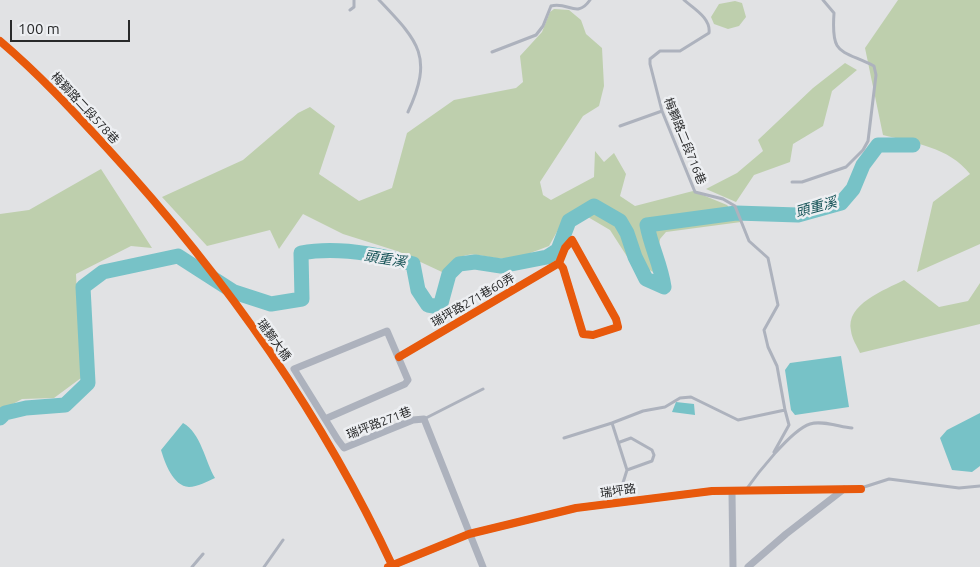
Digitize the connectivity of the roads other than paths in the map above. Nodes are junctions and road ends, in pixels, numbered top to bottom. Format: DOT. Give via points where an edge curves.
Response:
graph roads {
  1 [pos="354,0"];
  2 [pos="379,0"];
  3 [pos="590,0"];
  4 [pos="684,0"];
  5 [pos="823,0"];
  6 [pos="350,10"];
  7 [pos="0,41"];
  8 [pos="492,52"];
  9 [pos="662,111"];
  10 [pos="408,112"];
  11 [pos="620,126"];
  12 [pos="792,182"];
  13 [pos="150,194"];
  14 [pos="559,262"];
  15 [pos="399,357"];
  16 [pos="483,389"];
  17 [pos="785,410"];
  18 [pos="325,419"];
  19 [pos="424,419"];
  20 [pos="612,423"];
  21 [pos="852,428"];
  22 [pos="564,438"];
  23 [pos="620,442"];
  24 [pos="772,456"];
  25 [pos="627,470"];
  26 [pos="980,486"];
  27 [pos="844,489"];
  28 [pos="861,489"];
  29 [pos="744,491"];
  30 [pos="732,492"];
  31 [pos="621,502"];
  32 [pos="469,534"];
  33 [pos="283,540"];
  34 [pos="203,554"];
  35 [pos="391,566"];
  36 [pos="192,567"];
  37 [pos="264,567"];
  38 [pos="484,567"];
  39 [pos="733,567"];
  40 [pos="748,567"];
  1 -- 6 [label="lane" via="354,7"];
  2 -- 10 [label="lane" via="420,49 418,90"];
  3 -- 8 [label="lane" via="578,10 551,6 536,35"];
  4 -- 9 [label="lane, 梅獅路二段716巷" via="706,19 709,33 680,52 660,51 650,59"];
  5 -- 12 [label="lane" via="834,13 836,46 844,54 874,66 876,75 868,141 846,167 802,182"];
  7 -- 13 [label="street, 梅獅路二段578巷" via="39,74"];
  9 -- 11 [label="lane"];
  9 -- 17 [label="lane, 梅獅路二段716巷" via="695,192 723,199 735,206 749,241 768,258 778,304 764,330 777,366"];
  13 -- 35 [label="street, 瑞獅大橋" via="288,379 366,509"];
  14 -- 14 [label="street, 瑞坪路271巷60弄" via="583,334 593,335 618,327 572,240"];
  14 -- 15 [label="street, 瑞坪路271巷60弄"];
  15 -- 18 [label="street" via="408,380 405,384"];
  15 -- 18 [label="street" via="387,331 294,369"];
  16 -- 19 [label="lane"];
  17 -- 20 [label="lane" via="738,420 691,397"];
  17 -- 24 [label="lane, 梅獅路二段716巷" via="789,425"];
  18 -- 19 [label="street, 瑞坪路271巷" via="344,448 413,420"];
  19 -- 32 [label="street, 瑞坪路271巷"];
  20 -- 22 [label="lane"];
  20 -- 23 [label="lane"];
  21 -- 24 [label="lane" via="810,424"];
  23 -- 25 [label="lane"];
  23 -- 25 [label="lane" via="631,438 652,450 654,455 652,461"];
  24 -- 29 [label="lane"];
  25 -- 31 [label="lane"];
  26 -- 28 [label="lane, 瑞坪路" via="959,488 889,479"];
  27 -- 28 [label="street, 瑞坪路"];
  27 -- 29 [label="street, 瑞坪路"];
  27 -- 40 [label="street"];
  29 -- 30 [label="street, 瑞坪路"];
  30 -- 31 [label="street, 瑞坪路" via="712,490"];
  30 -- 39 [label="street"];
  31 -- 32 [label="street, 瑞坪路" via="576,508"];
  32 -- 35 [label="street, 瑞坪路"];
  32 -- 38 [label="street, 瑞坪路271巷"];
  33 -- 37 [label="lane"];
  34 -- 36 [label="lane"];
}
